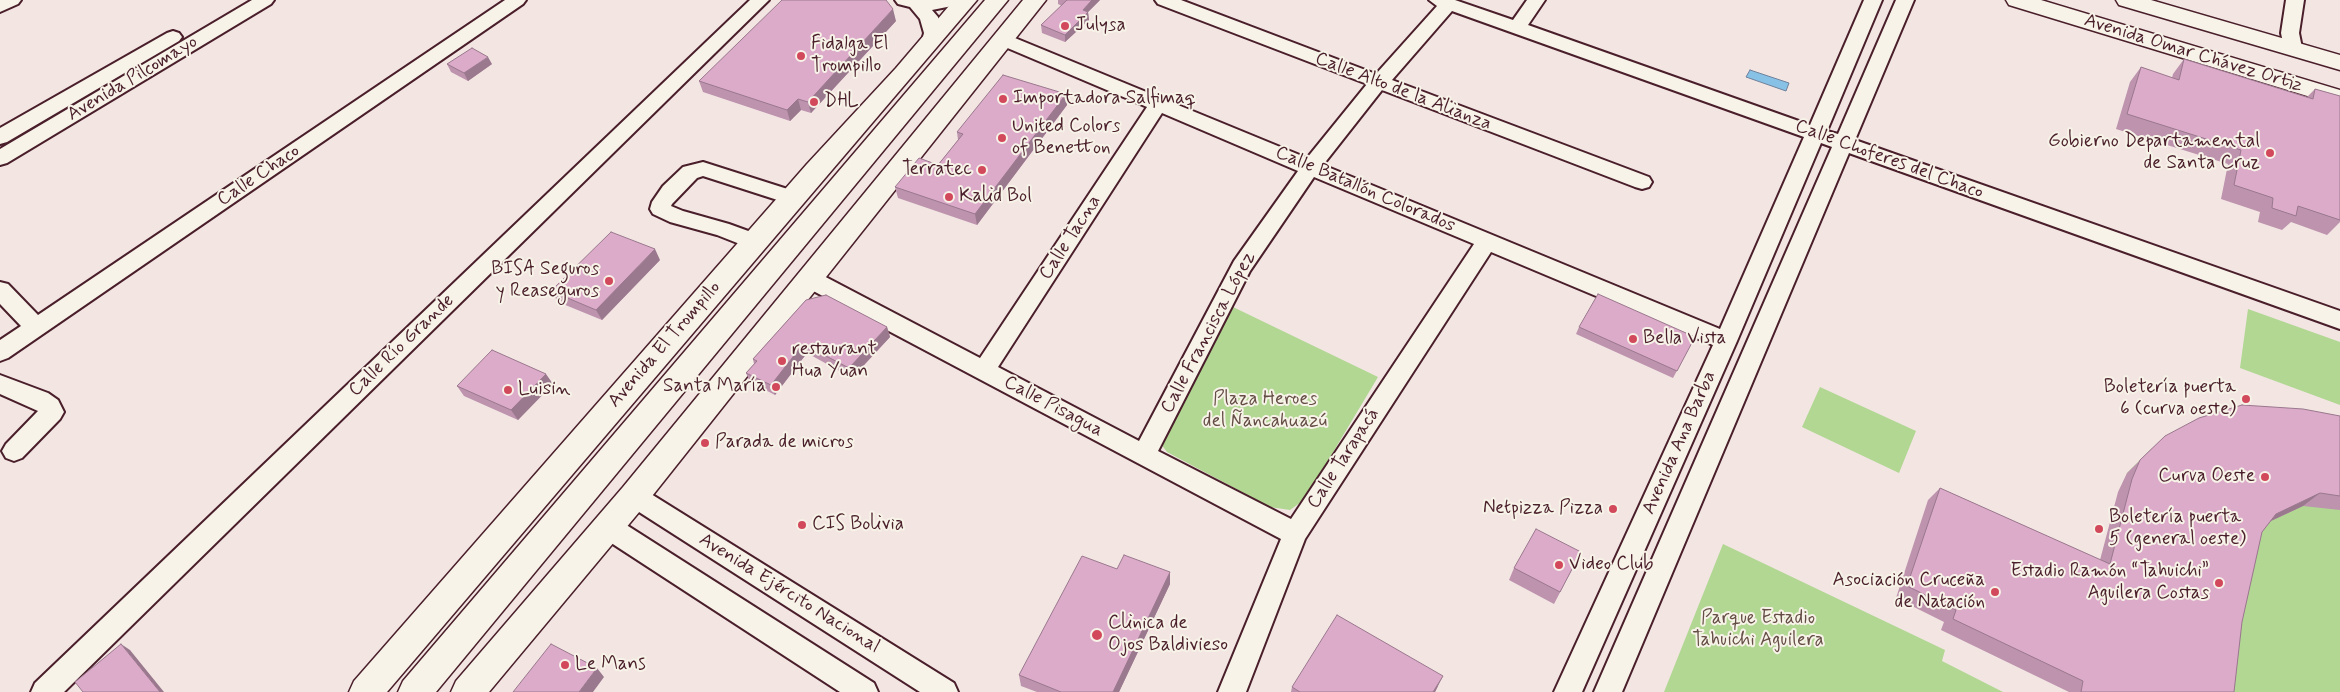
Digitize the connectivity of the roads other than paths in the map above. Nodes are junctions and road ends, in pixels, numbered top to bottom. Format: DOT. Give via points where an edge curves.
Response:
graph roads {
  1 [pos="12,0"];
  2 [pos="236,0"];
  3 [pos="265,0"];
  4 [pos="517,0"];
  5 [pos="760,0"];
  6 [pos="956,0"];
  7 [pos="966,0"];
  8 [pos="997,0"];
  9 [pos="1034,0"];
  10 [pos="1164,0"];
  11 [pos="1536,0"];
  12 [pos="1873,0"];
  13 [pos="1905,0"];
  14 [pos="2127,0"];
  15 [pos="2295,0"];
  16 [pos="910,2"];
  17 [pos="1443,2"];
  18 [pos="2027,2"];
  19 [pos="0,6"];
  20 [pos="1517,28"];
  21 [pos="1004,40"];
  22 [pos="931,41"];
  23 [pos="2293,48"];
  24 [pos="2340,63"];
  25 [pos="928,80"];
  26 [pos="1378,83"];
  27 [pos="2340,98"];
  28 [pos="1158,105"];
  29 [pos="1815,134"];
  30 [pos="0,138"];
  31 [pos="1844,144"];
  32 [pos="0,158"];
  33 [pos="1311,167"];
  34 [pos="1642,182"];
  35 [pos="793,198"];
  36 [pos="1487,241"];
  37 [pos="755,242"];
  38 [pos="810,279"];
  39 [pos="0,290"];
  40 [pos="2340,320"];
  41 [pos="38,326"];
  42 [pos="1722,350"];
  43 [pos="0,352"];
  44 [pos="984,370"];
  45 [pos="1746,371"];
  46 [pos="0,384"];
  47 [pos="14,451"];
  48 [pos="1144,455"];
  49 [pos="634,496"];
  50 [pos="608,527"];
  51 [pos="1295,534"];
  52 [pos="1627,560"];
  53 [pos="1657,575"];
  54 [pos="368,688"];
  55 [pos="45,692"];
  56 [pos="415,692"];
  57 [pos="468,692"];
  58 [pos="864,692"];
  59 [pos="944,692"];
  60 [pos="1232,692"];
  61 [pos="1568,692"];
  62 [pos="1608,692"];
  1 -- 19 [label="street"];
  2 -- 30 [label="street, Avenida Pilcomayo"];
  3 -- 32 [label="street, Avenida Pilcomayo"];
  4 -- 41 [label="street, Calle Chaco"];
  5 -- 55 [label="street, Calle Río Grande"];
  6 -- 16 [label="street" via="941,4"];
  7 -- 22 [label="main road, Avenida El Trompillo"];
  8 -- 25 [label="main road, Avenida El Trompillo"];
  9 -- 21 [label="main road"];
  9 -- 25 [label="main road"];
  10 -- 26 [label="street, Calle Alto de la Alianza"];
  11 -- 20 [label="street"];
  12 -- 29 [label="street, Avenida Ana Barba"];
  13 -- 31 [label="street, Avenida Ana Barba"];
  14 -- 23 [label="main road, Avenida Omar Chávez Ortiz"];
  15 -- 23 [label="street" via="2290,33"];
  16 -- 22 [label="street" via="929,17 933,33"];
  17 -- 20 [label="street, Calle Choferes del Chaco"];
  17 -- 26 [label="street, Calle Francisca López"];
  18 -- 27 [label="main road, Avenida Omar Chávez Ortiz"];
  20 -- 29 [label="street, Calle Choferes del Chaco"];
  21 -- 28 [label="street, Calle Batallón Colorados"];
  21 -- 38 [label="main road"];
  22 -- 35 [label="main road, Avenida El Trompillo"];
  23 -- 24 [label="main road, Avenida Omar Chávez Ortiz"];
  25 -- 56 [label="main road, Avenida El Trompillo"];
  26 -- 33 [label="street, Calle Francisca López"];
  26 -- 34 [label="street, Calle Alto de la Alianza"];
  28 -- 33 [label="street, Calle Batallón Colorados"];
  28 -- 44 [label="street, Calle Tacna"];
  29 -- 31 [label="street, Calle Choferes del Chaco"];
  29 -- 42 [label="street, Avenida Ana Barba"];
  31 -- 40 [label="street, Calle Choferes del Chaco"];
  31 -- 45 [label="street, Avenida Ana Barba"];
  33 -- 36 [label="street, Calle Batallón Colorados"];
  33 -- 48 [label="street, Calle Francisca López" via="1242,267"];
  35 -- 37 [label="main road, Avenida El Trompillo"];
  35 -- 37 [label="street" via="704,169 690,172 662,202 660,209 677,218 722,229"];
  36 -- 42 [label="street, Calle Batallón Colorados"];
  36 -- 51 [label="street, Calle Tarapacá"];
  37 -- 54 [label="main road, Avenida El Trompillo"];
  38 -- 44 [label="street, Calle Pisagua"];
  38 -- 49 [label="main road"];
  39 -- 41 [label="street" via="24,317"];
  41 -- 43 [label="street, Calle Chaco"];
  42 -- 45 [label="street, Calle Batallón Colorados"];
  42 -- 52 [label="street, Avenida Ana Barba"];
  44 -- 48 [label="street, Calle Pisagua"];
  45 -- 53 [label="street, Avenida Ana Barba"];
  46 -- 47 [label="street" via="40,400 50,406 52,412"];
  48 -- 51 [label="street, Calle Pisagua"];
  49 -- 50 [label="main road"];
  49 -- 59 [label="street, Avenida Ejército Nacional"];
  50 -- 57 [label="main road"];
  50 -- 58 [label="street"];
  51 -- 60 [label="street, Calle Tarapacá"];
  52 -- 53 [label="street"];
  52 -- 61 [label="street, Avenida Ana Barba"];
  53 -- 62 [label="street, Avenida Ana Barba"];
}
